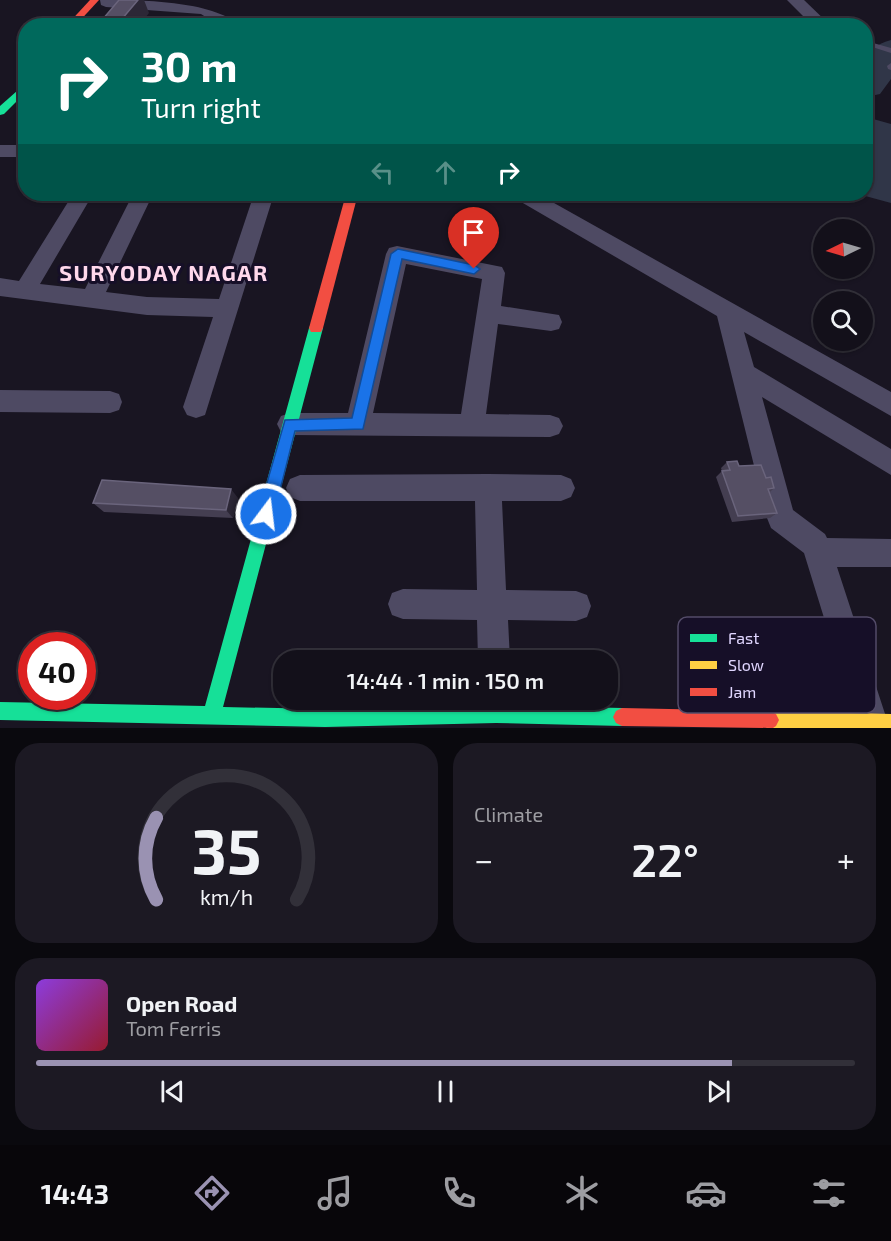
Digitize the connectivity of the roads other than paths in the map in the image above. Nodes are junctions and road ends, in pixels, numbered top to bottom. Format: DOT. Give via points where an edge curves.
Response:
graph roads {
  1 [pos="795,0"];
  2 [pos="103,1"];
  3 [pos="81,18"];
  4 [pos="90,18"];
  5 [pos="218,18"];
  6 [pos="814,18"];
  7 [pos="873,45"];
  8 [pos="891,51"];
  9 [pos="18,78"];
  10 [pos="18,94"];
  11 [pos="0,96"];
  12 [pos="0,112"];
  13 [pos="0,150"];
  14 [pos="18,151"];
  15 [pos="79,201"];
  16 [pos="140,201"];
  17 [pos="262,201"];
  18 [pos="350,201"];
  19 [pos="535,201"];
  20 [pos="0,287"];
  21 [pos="25,290"];
  22 [pos="91,298"];
  23 [pos="226,308"];
  24 [pos="727,311"];
  25 [pos="488,313"];
  26 [pos="551,322"];
  27 [pos="743,373"];
  28 [pos="0,401"];
  29 [pos="110,402"];
  30 [pos="891,405"];
  31 [pos="196,407"];
  32 [pos="290,424"];
  33 [pos="358,425"];
  34 [pos="472,425"];
  35 [pos="550,426"];
  36 [pos="891,462"];
  37 [pos="488,487"];
  38 [pos="300,488"];
  39 [pos="561,488"];
  40 [pos="818,552"];
  41 [pos="891,553"];
  42 [pos="403,604"];
  43 [pos="493,605"];
  44 [pos="576,606"];
  45 [pos="842,617"];
  46 [pos="495,650"];
  47 [pos="876,707"];
  48 [pos="0,711"];
  49 [pos="509,714"];
  50 [pos="212,715"];
  51 [pos="40,720"];
  52 [pos="151,721"];
  53 [pos="431,722"];
  54 [pos="623,723"];
  55 [pos="882,723"];
  1 -- 6 [label="street"];
  2 -- 3 [label="main road"];
  2 -- 4 [label="main road"];
  2 -- 5 [label="street" via="205,10"];
  7 -- 8 [label="lane"];
  9 -- 11 [label="main road"];
  10 -- 12 [label="main road"];
  13 -- 14 [label="street"];
  15 -- 21 [label="street"];
  16 -- 22 [label="street"];
  17 -- 23 [label="street"];
  18 -- 32 [label="main road"];
  19 -- 24 [label="street"];
  20 -- 21 [label="street"];
  21 -- 22 [label="street"];
  22 -- 23 [label="street" via="147,306"];
  23 -- 31 [label="street"];
  24 -- 27 [label="street"];
  24 -- 30 [label="street"];
  25 -- 26 [label="street"];
  25 -- 33 [label="street" via="494,273 398,254"];
  25 -- 34 [label="street"];
  27 -- 36 [label="street"];
  27 -- 40 [label="street" via="781,518 815,544"];
  28 -- 29 [label="street"];
  32 -- 33 [label="street"];
  32 -- 50 [label="main road"];
  33 -- 34 [label="street"];
  34 -- 35 [label="street"];
  37 -- 38 [label="street"];
  37 -- 39 [label="street"];
  37 -- 43 [label="street"];
  40 -- 41 [label="street"];
  40 -- 45 [label="street"];
  42 -- 43 [label="street"];
  43 -- 44 [label="street"];
  43 -- 46 [label="street"];
  47 -- 55 [label="street"];
  48 -- 51 [label="main road"];
  49 -- 53 [label="main road"];
  49 -- 54 [label="main road"];
  50 -- 52 [label="main road"];
  50 -- 53 [label="main road"];
  51 -- 52 [label="main road"];
  54 -- 55 [label="main road"];
}
